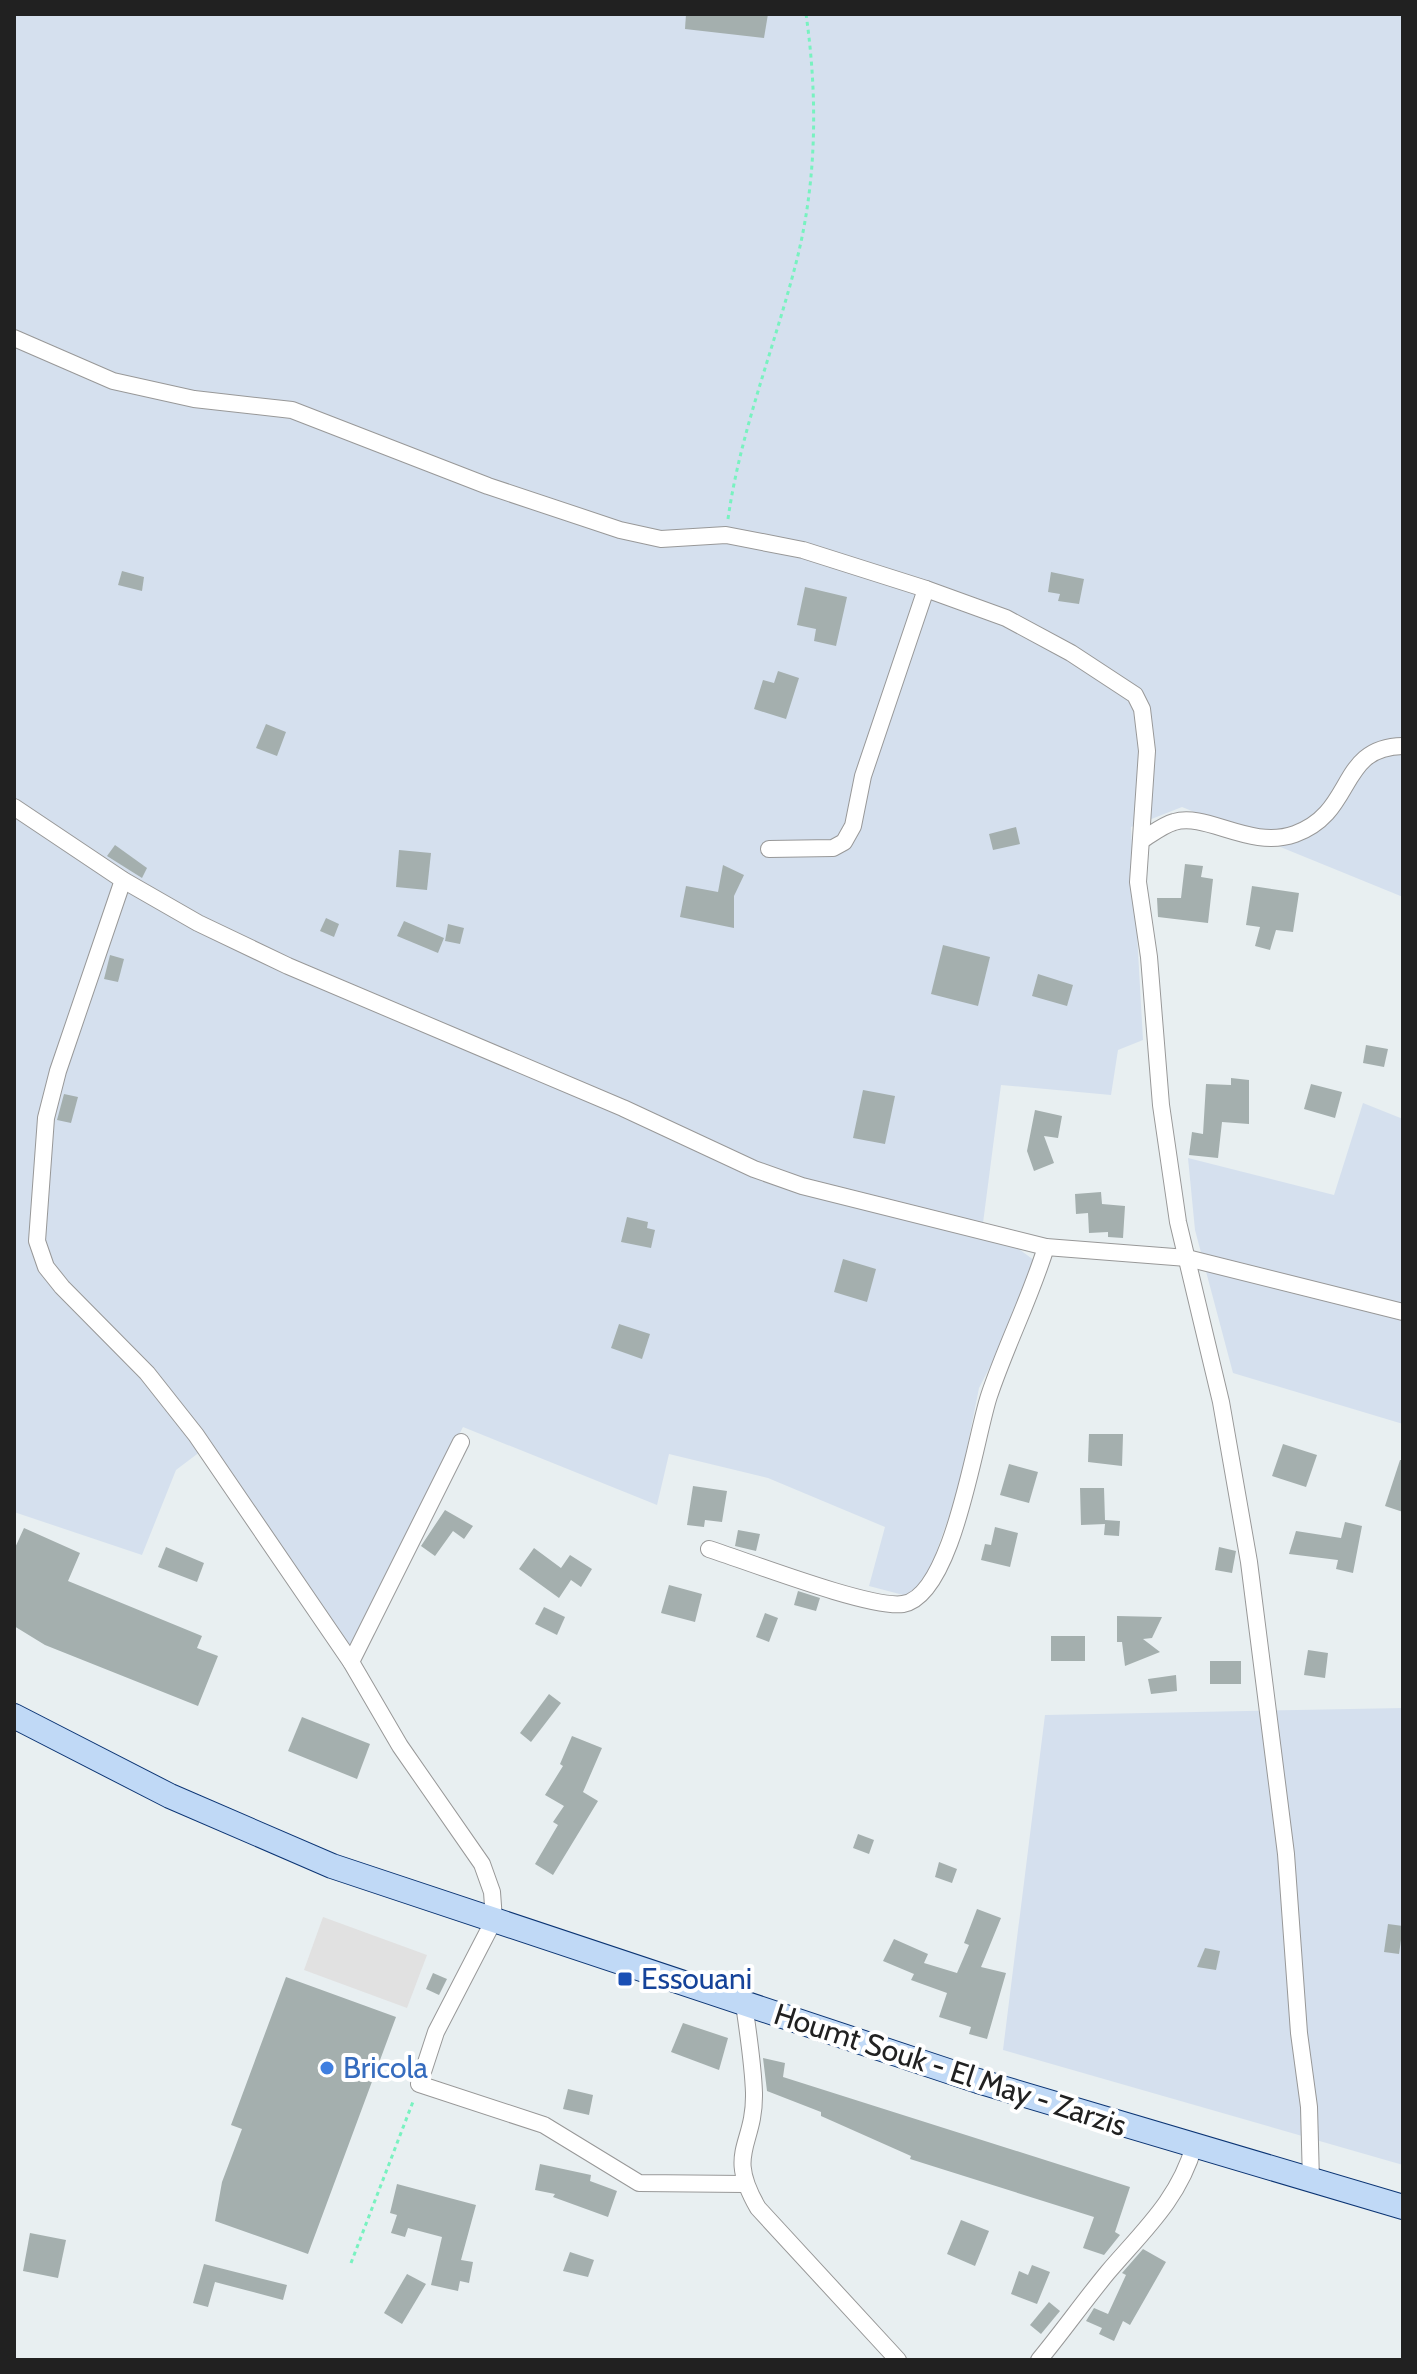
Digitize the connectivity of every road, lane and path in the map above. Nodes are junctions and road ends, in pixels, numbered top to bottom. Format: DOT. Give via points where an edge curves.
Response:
graph roads {
  1 [pos="806,14"];
  2 [pos="14,338"];
  3 [pos="726,535"];
  4 [pos="926,589"];
  5 [pos="1403,746"];
  6 [pos="14,807"];
  7 [pos="1142,840"];
  8 [pos="769,849"];
  9 [pos="123,880"];
  10 [pos="1046,1247"];
  11 [pos="1187,1258"];
  12 [pos="1403,1312"];
  13 [pos="461,1442"];
  14 [pos="709,1549"];
  15 [pos="351,1662"];
  16 [pos="14,1716"];
  17 [pos="494,1920"];
  18 [pos="744,2004"];
  19 [pos="419,2084"];
  20 [pos="1194,2146"];
  21 [pos="1311,2181"];
  22 [pos="744,2184"];
  23 [pos="1403,2207"];
  24 [pos="351,2263"];
  25 [pos="898,2360"];
  26 [pos="1039,2360"];
  1 -- 3 [label="path" via="816,94 806,203 796,264 736,478"];
  2 -- 3 [label="street" via="113,381 194,399 292,410 488,486 620,530 661,539"];
  3 -- 4 [label="street" via="803,550"];
  4 -- 7 [label="street" via="1006,618 1135,695 1147,751"];
  4 -- 8 [label="street" via="844,842 833,848"];
  5 -- 7 [label="street" via="1373,751 1325,819 1294,834 1257,838 1186,820"];
  6 -- 9 [label="street"];
  7 -- 11 [label="street" via="1138,882 1161,1105"];
  9 -- 10 [label="street" via="288,966 742,1164 802,1186"];
  9 -- 15 [label="street" via="46,1118 37,1241 46,1267 62,1287 147,1373 196,1435"];
  10 -- 11 [label="street"];
  10 -- 14 [label="street" via="1030,1300 989,1395 949,1546 920,1594 904,1604 873,1600"];
  11 -- 12 [label="street"];
  11 -- 21 [label="street" via="1221,1402 1249,1562 1286,1854"];
  13 -- 15 [label="street"];
  15 -- 17 [label="street" via="400,1746 482,1864"];
  16 -- 17 [label="main road, Houmt Souk - El May - Zarzis" via="271,1842"];
  17 -- 18 [label="main road, Houmt Souk - El May - Zarzis"];
  17 -- 19 [label="street" via="436,2032"];
  18 -- 20 [label="main road, Houmt Souk - El May - Zarzis"];
  18 -- 22 [label="street" via="754,2094 740,2163"];
  19 -- 22 [label="street" via="544,2125 639,2183"];
  19 -- 24 [label="path"];
  20 -- 21 [label="main road, Houmt Souk - El May - Zarzis"];
  20 -- 26 [label="street" via="1162,2214"];
  21 -- 23 [label="main road, Houmt Souk - El May - Zarzis"];
  22 -- 25 [label="street" via="758,2208"];
}
